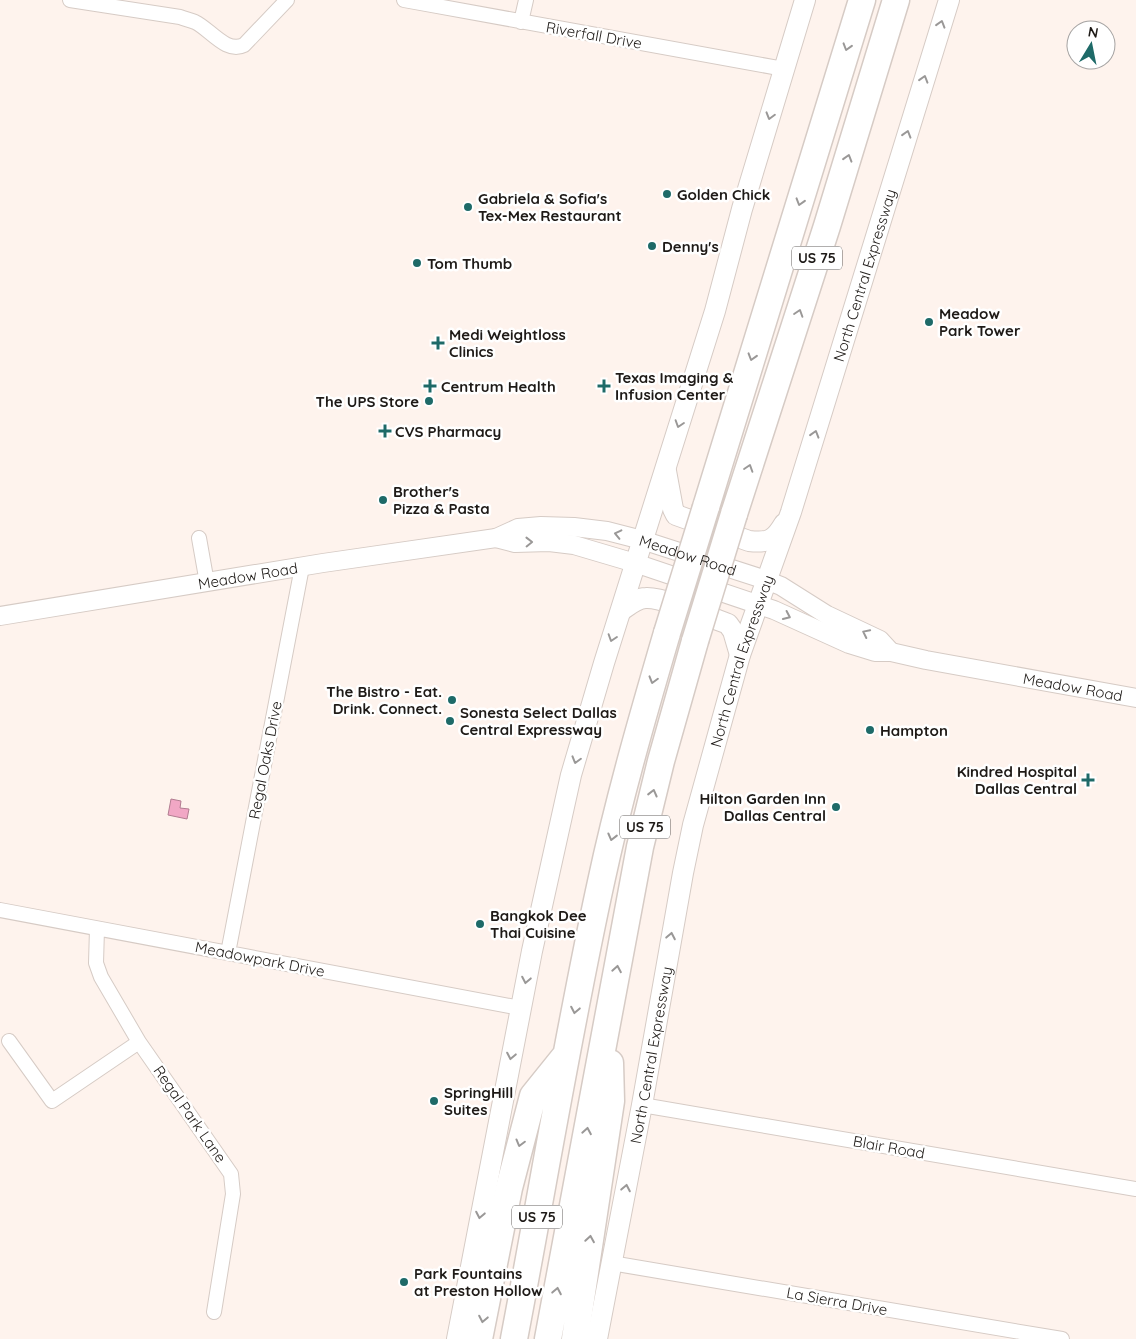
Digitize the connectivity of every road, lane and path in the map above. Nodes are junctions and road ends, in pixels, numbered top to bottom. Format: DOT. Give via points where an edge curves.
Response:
graph roads {
  1 [pos="70,0"];
  2 [pos="288,0"];
  3 [pos="404,0"];
  4 [pos="526,0"];
  5 [pos="805,0"];
  6 [pos="862,0"];
  7 [pos="896,0"];
  8 [pos="949,0"];
  9 [pos="521,22"];
  10 [pos="784,69"];
  11 [pos="666,467"];
  12 [pos="791,512"];
  13 [pos="199,538"];
  14 [pos="496,538"];
  15 [pos="642,540"];
  16 [pos="635,563"];
  17 [pos="302,567"];
  18 [pos="766,580"];
  19 [pos="207,583"];
  20 [pos="757,604"];
  21 [pos="622,610"];
  22 [pos="0,616"];
  23 [pos="891,652"];
  24 [pos="740,655"];
  25 [pos="1136,698"];
  26 [pos="0,910"];
  27 [pos="97,929"];
  28 [pos="228,953"];
  29 [pos="520,1008"];
  30 [pos="608,1017"];
  31 [pos="9,1041"];
  32 [pos="139,1042"];
  33 [pos="567,1053"];
  34 [pos="642,1105"];
  35 [pos="1136,1188"];
  36 [pos="611,1262"];
  37 [pos="214,1312"];
  38 [pos="457,1339"];
  39 [pos="479,1339"];
  40 [pos="514,1339"];
  41 [pos="548,1339"];
  42 [pos="575,1339"];
  43 [pos="598,1339"];
  44 [pos="1062,1339"];
  1 -- 2 [label="street" via="180,18 196,23 224,43 238,47 244,45"];
  3 -- 9 [label="street, Riverfall Drive"];
  4 -- 9 [label="street"];
  5 -- 10 [label="main road"];
  6 -- 33 [label="highway, US 75, one-way, bridge" via="643,714 611,840"];
  30 -- 7 [label="highway, US 75, one-way, bridge" via="640,847 661,761 734,514"];
  12 -- 8 [label="main road, North Central Expressway, one-way"];
  9 -- 10 [label="street, Riverfall Drive"];
  10 -- 11 [label="main road, one-way" via="715,311"];
  11 -- 12 [label="main road" via="676,515 749,541 762,542 778,534"];
  11 -- 15 [label="main road"];
  12 -- 18 [label="main road, North Central Expressway"];
  13 -- 19 [label="street"];
  15 -- 14 [label="street, Meadow Road, one-way" via="607,531 541,526 518,528"];
  14 -- 16 [label="street, Meadow Road, one-way" via="515,543 574,545"];
  14 -- 17 [label="street, Meadow Road"];
  15 -- 16 [label="main road"];
  15 -- 18 [label="street, Meadow Road"];
  16 -- 20 [label="street, Meadow Road"];
  16 -- 21 [label="main road"];
  17 -- 19 [label="street, Meadow Road"];
  17 -- 28 [label="street, Regal Oaks Drive"];
  18 -- 20 [label="main road, North Central Expressway"];
  23 -- 18 [label="street, Meadow Road, one-way" via="880,640 827,615"];
  19 -- 22 [label="street, Meadow Road"];
  20 -- 23 [label="street, Meadow Road, one-way" via="849,644 876,652"];
  20 -- 24 [label="main road, North Central Expressway"];
  21 -- 24 [label="main road" via="646,598 728,624"];
  21 -- 29 [label="main road, one-way" via="571,775"];
  23 -- 25 [label="street, Meadow Road"];
  34 -- 24 [label="main road, North Central Expressway, one-way" via="693,824"];
  26 -- 27 [label="street, Meadowpark Drive"];
  27 -- 28 [label="street, Meadowpark Drive"];
  27 -- 32 [label="street, Regal Park Lane" via="96,964"];
  28 -- 29 [label="street, Meadowpark Drive"];
  29 -- 38 [label="main road, one-way"];
  41 -- 30 [label="highway, US 75, one-way"];
  42 -- 30 [label="highway, one-way" via="611,1101"];
  31 -- 32 [label="street" via="52,1101"];
  32 -- 37 [label="street, Regal Park Lane" via="228,1168 233,1181"];
  33 -- 39 [label="highway, one-way" via="532,1096 509,1188"];
  33 -- 40 [label="highway, US 75"];
  34 -- 35 [label="street, Blair Road"];
  36 -- 34 [label="main road, North Central Expressway, one-way"];
  36 -- 43 [label="main road, North Central Expressway"];
  36 -- 44 [label="street, La Sierra Drive"];
}
